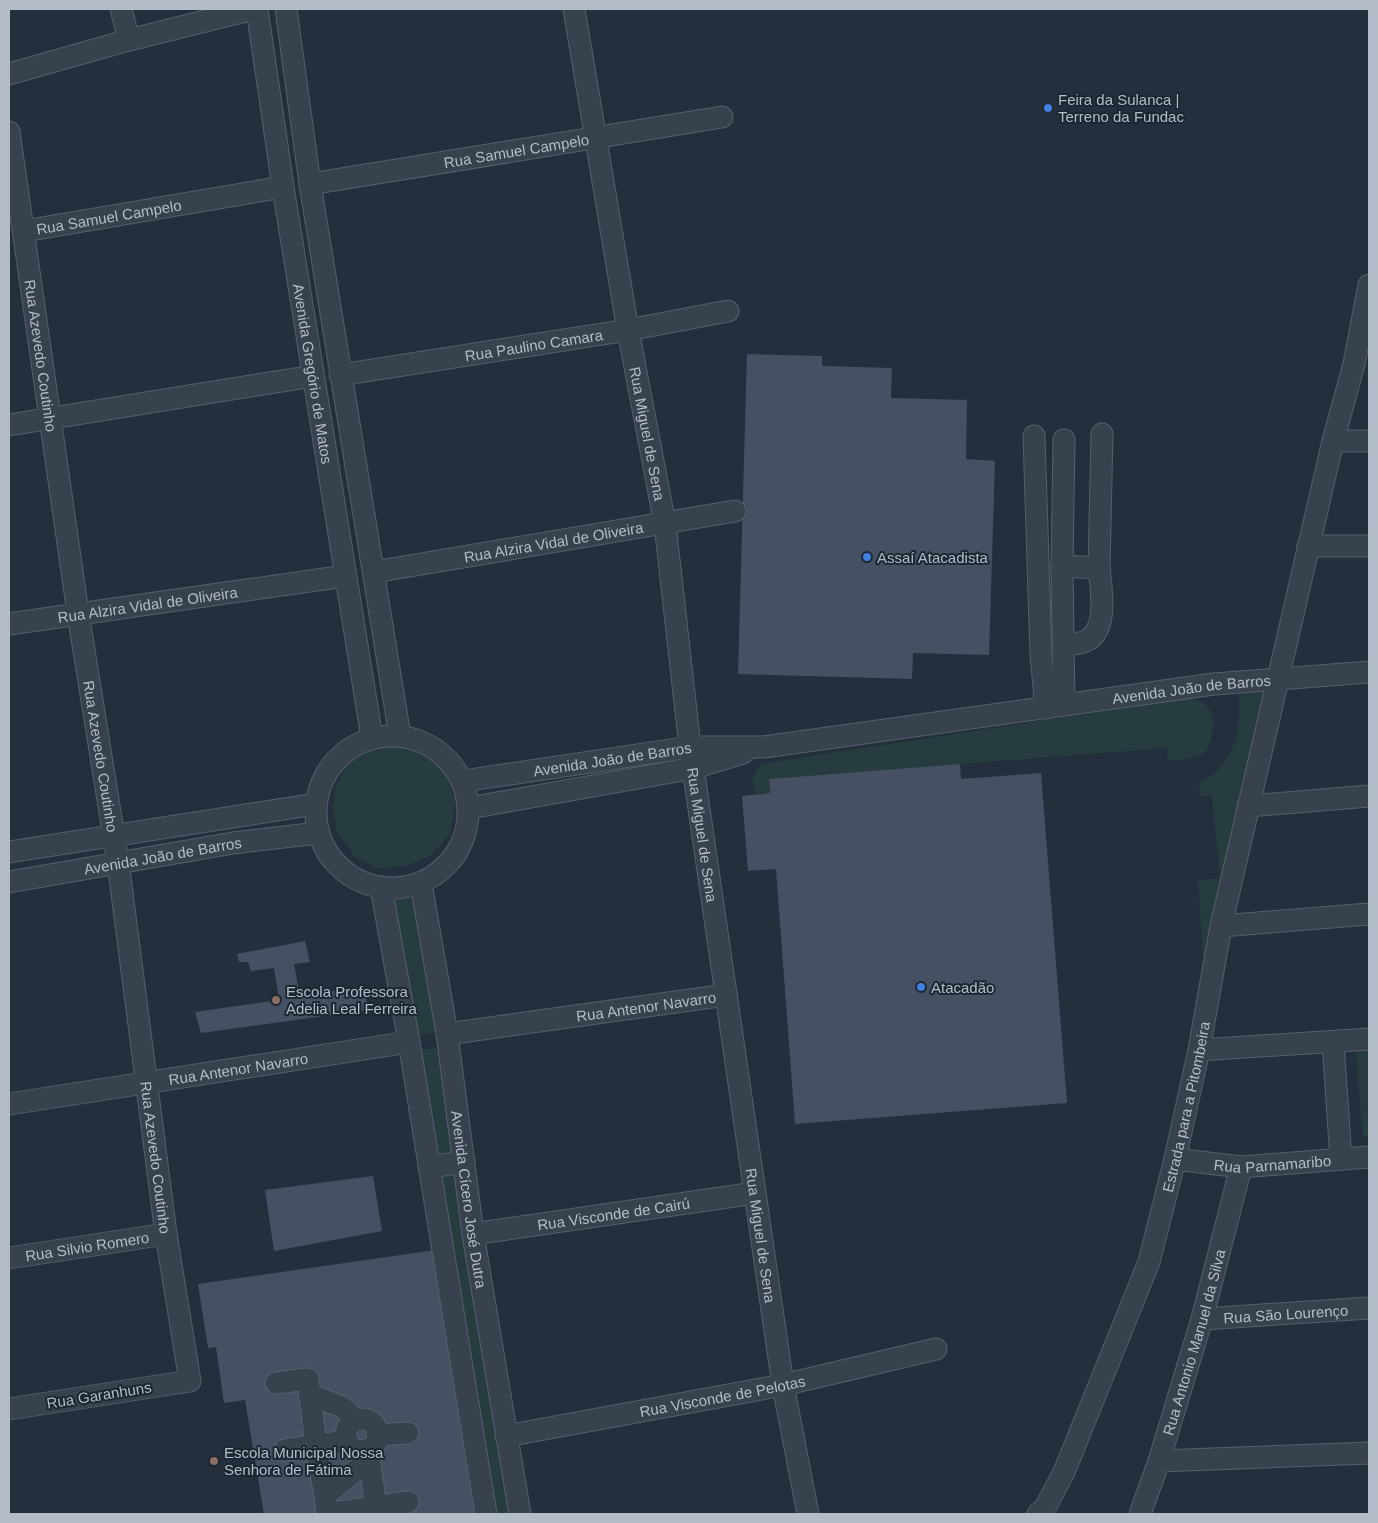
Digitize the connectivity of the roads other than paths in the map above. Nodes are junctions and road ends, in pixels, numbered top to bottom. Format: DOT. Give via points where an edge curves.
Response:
graph roads {
  1 [pos="121,9"];
  2 [pos="255,9"];
  3 [pos="286,9"];
  4 [pos="574,9"];
  5 [pos="129,40"];
  6 [pos="9,74"];
  7 [pos="722,117"];
  8 [pos="9,132"];
  9 [pos="594,137"];
  10 [pos="310,184"];
  11 [pos="283,187"];
  12 [pos="24,231"];
  13 [pos="1369,285"];
  14 [pos="728,311"];
  15 [pos="628,330"];
  16 [pos="1361,364"];
  17 [pos="340,375"];
  18 [pos="313,376"];
  19 [pos="51,419"];
  20 [pos="9,425"];
  21 [pos="1102,434"];
  22 [pos="1034,436"];
  23 [pos="1064,440"];
  24 [pos="1332,441"];
  25 [pos="1369,441"];
  26 [pos="735,511"];
  27 [pos="665,524"];
  28 [pos="1308,546"];
  29 [pos="1369,546"];
  30 [pos="1062,566"];
  31 [pos="1099,568"];
  32 [pos="374,572"];
  33 [pos="345,576"];
  34 [pos="78,613"];
  35 [pos="9,624"];
  36 [pos="1063,646"];
  37 [pos="1369,672"];
  38 [pos="1277,679"];
  39 [pos="1055,706"];
  40 [pos="400,736"];
  41 [pos="372,738"];
  42 [pos="690,747"];
  43 [pos="764,747"];
  44 [pos="694,768"];
  45 [pos="463,780"];
  46 [pos="1369,796"];
  47 [pos="316,804"];
  48 [pos="1248,806"];
  49 [pos="469,808"];
  50 [pos="318,833"];
  51 [pos="113,835"];
  52 [pos="9,852"];
  53 [pos="118,862"];
  54 [pos="9,882"];
  55 [pos="421,883"];
  56 [pos="381,887"];
  57 [pos="1369,914"];
  58 [pos="1221,926"];
  59 [pos="726,995"];
  60 [pos="447,1034"];
  61 [pos="1369,1040"];
  62 [pos="409,1042"];
  63 [pos="1332,1043"];
  64 [pos="1199,1050"];
  65 [pos="146,1083"];
  66 [pos="9,1104"];
  67 [pos="1369,1157"];
  68 [pos="1175,1159"];
  69 [pos="1341,1159"];
  70 [pos="464,1162"];
  71 [pos="429,1167"];
  72 [pos="1241,1167"];
  73 [pos="754,1192"];
  74 [pos="166,1234"];
  75 [pos="473,1234"];
  76 [pos="9,1258"];
  77 [pos="1369,1308"];
  78 [pos="1202,1319"];
  79 [pos="936,1349"];
  80 [pos="190,1381"];
  81 [pos="276,1383"];
  82 [pos="783,1385"];
  83 [pos="310,1394"];
  84 [pos="9,1409"];
  85 [pos="356,1420"];
  86 [pos="408,1433"];
  87 [pos="506,1436"];
  88 [pos="347,1441"];
  89 [pos="316,1446"];
  90 [pos="371,1448"];
  91 [pos="285,1450"];
  92 [pos="1369,1453"];
  93 [pos="1159,1461"];
  94 [pos="325,1496"];
  95 [pos="408,1502"];
  96 [pos="376,1506"];
  97 [pos="1049,1512"];
  98 [pos="486,1514"];
  99 [pos="520,1514"];
  100 [pos="808,1514"];
  101 [pos="1140,1514"];
  1 -- 5 [label="street"];
  2 -- 5 [label="street"];
  2 -- 11 [label="street, Avenida Gregório de Matos"];
  3 -- 10 [label="street, Avenida Gregório de Matos"];
  4 -- 9 [label="street, Rua Miguel de Sena"];
  5 -- 6 [label="street"];
  7 -- 9 [label="street, Rua Samuel Campelo"];
  8 -- 12 [label="street, Rua Azevedo Coutinho"];
  9 -- 10 [label="street, Rua Samuel Campelo"];
  9 -- 15 [label="street, Rua Miguel de Sena"];
  10 -- 17 [label="street, Avenida Gregório de Matos"];
  11 -- 12 [label="street, Rua Samuel Campelo"];
  11 -- 18 [label="street, Avenida Gregório de Matos"];
  12 -- 19 [label="street, Rua Azevedo Coutinho"];
  13 -- 16 [label="street, Avenida João de Barros"];
  14 -- 15 [label="street, Rua Paulino Camara"];
  15 -- 17 [label="street, Rua Paulino Camara"];
  15 -- 27 [label="street, Rua Miguel de Sena"];
  16 -- 24 [label="street, Avenida João de Barros"];
  17 -- 32 [label="street, Avenida Gregório de Matos"];
  18 -- 19 [label="street"];
  18 -- 33 [label="street, Avenida Gregório de Matos"];
  19 -- 20 [label="street"];
  19 -- 34 [label="street, Rua Azevedo Coutinho"];
  21 -- 31 [label="street"];
  22 -- 39 [label="street" via="1041,654"];
  23 -- 30 [label="street"];
  24 -- 25 [label="street"];
  24 -- 28 [label="street, Avenida João de Barros"];
  26 -- 27 [label="street, Rua Alzira Vidal de Oliveira"];
  27 -- 32 [label="street, Rua Alzira Vidal de Oliveira"];
  27 -- 42 [label="street, Rua Miguel de Sena"];
  28 -- 29 [label="street"];
  28 -- 38 [label="street, Avenida João de Barros"];
  30 -- 31 [label="street"];
  30 -- 36 [label="street"];
  31 -- 36 [label="street" via="1103,606 1095,634 1086,641"];
  32 -- 40 [label="street, Avenida Gregório de Matos"];
  33 -- 34 [label="street, Rua Alzira Vidal de Oliveira"];
  33 -- 41 [label="street, Avenida Gregório de Matos"];
  34 -- 35 [label="street, Rua Alzira Vidal de Oliveira"];
  34 -- 51 [label="street, Rua Azevedo Coutinho"];
  36 -- 39 [label="street"];
  37 -- 38 [label="street"];
  38 -- 39 [label="street, Avenida João de Barros" via="1214,684"];
  38 -- 48 [label="street, Estrada para a Pitombeira"];
  39 -- 43 [label="street, Avenida João de Barros"];
  40 -- 41 [label="street"];
  40 -- 45 [label="street" via="426,743 441,753"];
  41 -- 47 [label="street" via="353,746 334,761 322,781"];
  42 -- 43 [label="street, Avenida João de Barros"];
  42 -- 44 [label="street, Rua Miguel de Sena"];
  42 -- 45 [label="street, Avenida João de Barros"];
  43 -- 44 [label="street, Avenida João de Barros"];
  44 -- 49 [label="street, Avenida João de Barros"];
  44 -- 59 [label="street, Rua Miguel de Sena"];
  45 -- 49 [label="street"];
  46 -- 48 [label="street"];
  47 -- 50 [label="street"];
  47 -- 51 [label="street, Avenida João de Barros"];
  48 -- 58 [label="street, Estrada para a Pitombeira"];
  49 -- 55 [label="street" via="467,832 457,853 441,871"];
  50 -- 53 [label="street, Avenida João de Barros"];
  50 -- 56 [label="street" via="328,855 343,871 362,882"];
  51 -- 52 [label="street, Avenida João de Barros"];
  51 -- 53 [label="street, Rua Azevedo Coutinho"];
  53 -- 54 [label="street, Avenida João de Barros"];
  53 -- 65 [label="street, Rua Azevedo Coutinho"];
  55 -- 56 [label="street" via="402,888"];
  55 -- 60 [label="street, Avenida Cícero José Dutra"];
  56 -- 62 [label="street"];
  57 -- 58 [label="street"];
  58 -- 64 [label="street, Estrada para a Pitombeira"];
  59 -- 60 [label="street, Rua Antenor Navarro"];
  59 -- 73 [label="street, Rua Miguel de Sena"];
  60 -- 70 [label="street, Avenida Cícero José Dutra"];
  61 -- 63 [label="street"];
  62 -- 65 [label="street, Rua Antenor Navarro"];
  62 -- 71 [label="street"];
  63 -- 64 [label="street"];
  63 -- 69 [label="street"];
  64 -- 68 [label="street, Estrada para a Pitombeira"];
  65 -- 66 [label="street, Rua Antenor Navarro"];
  65 -- 74 [label="street, Rua Azevedo Coutinho"];
  67 -- 69 [label="street, Rua Parnamaribo"];
  68 -- 72 [label="street, Rua Parnamaribo"];
  68 -- 97 [label="street, Estrada para a Pitombeira" via="1149,1262"];
  69 -- 72 [label="street, Rua Parnamaribo"];
  70 -- 71 [label="street"];
  70 -- 75 [label="street, Avenida Cícero José Dutra"];
  71 -- 98 [label="street"];
  72 -- 78 [label="street, Rua Antonio Manuel da Silva"];
  73 -- 75 [label="street, Rua Visconde de Cairú"];
  73 -- 82 [label="street, Rua Miguel de Sena"];
  74 -- 76 [label="street, Rua Silvio Romero"];
  74 -- 80 [label="street, Rua Azevedo Coutinho"];
  75 -- 87 [label="street, Avenida Cícero José Dutra"];
  77 -- 78 [label="street, Rua São Lourenço"];
  78 -- 93 [label="street, Rua Antonio Manuel da Silva"];
  79 -- 82 [label="street, Rua Visconde de Pelotas"];
  80 -- 84 [label="street, Rua Garanhuns"];
  81 -- 83 [label="street" via="308,1379"];
  82 -- 87 [label="street, Rua Visconde de Pelotas"];
  82 -- 100 [label="street, Rua Miguel de Sena"];
  83 -- 85 [label="street" via="342,1407"];
  83 -- 89 [label="street"];
  85 -- 88 [label="street" via="348,1427"];
  85 -- 90 [label="street" via="362,1419 374,1426"];
  86 -- 90 [label="street"];
  87 -- 99 [label="street, Avenida Cícero José Dutra"];
  88 -- 89 [label="street"];
  88 -- 90 [label="street" via="358,1450"];
  89 -- 91 [label="street"];
  89 -- 94 [label="street"];
  90 -- 94 [label="street"];
  90 -- 96 [label="street"];
  92 -- 93 [label="street"];
  93 -- 101 [label="street, Rua Antonio Manuel da Silva"];
  94 -- 96 [label="street" via="327,1514"];
  95 -- 96 [label="street"];
}
